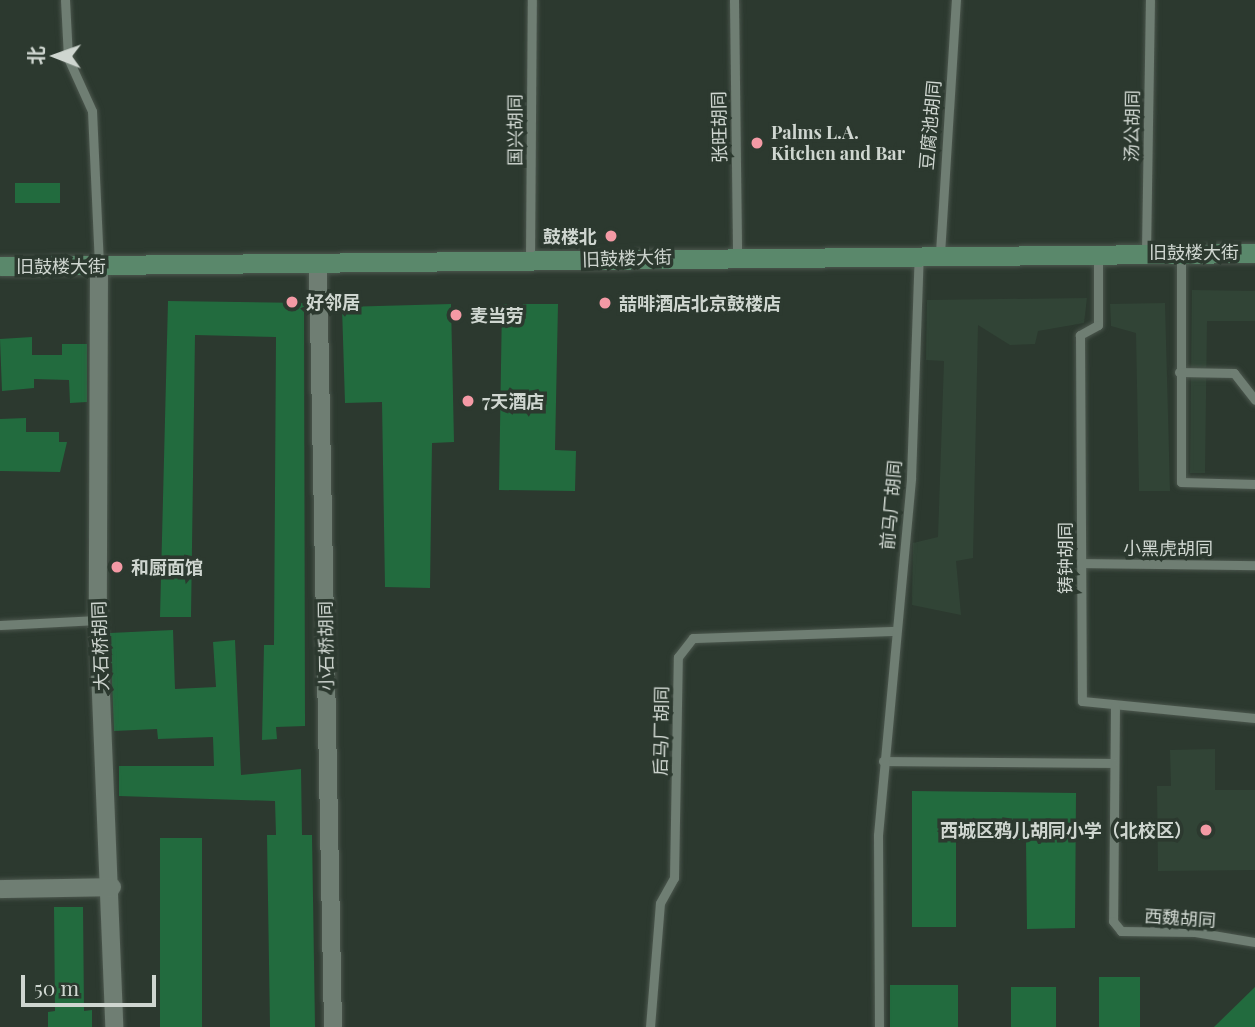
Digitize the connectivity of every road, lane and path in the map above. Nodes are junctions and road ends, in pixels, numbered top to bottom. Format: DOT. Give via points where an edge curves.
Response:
graph roads {
  1 [pos="65,0"];
  2 [pos="532,0"];
  3 [pos="734,0"];
  4 [pos="956,0"];
  5 [pos="1150,0"];
  6 [pos="919,252"];
  7 [pos="1098,252"];
  8 [pos="1146,252"];
  9 [pos="940,253"];
  10 [pos="1181,253"];
  11 [pos="1255,253"];
  12 [pos="737,254"];
  13 [pos="530,261"];
  14 [pos="0,266"];
  15 [pos="99,266"];
  16 [pos="318,266"];
  17 [pos="1179,372"];
  18 [pos="1255,400"];
  19 [pos="1255,484"];
  20 [pos="1081,563"];
  21 [pos="1255,565"];
  22 [pos="98,620"];
  23 [pos="0,625"];
  24 [pos="894,631"];
  25 [pos="1115,705"];
  26 [pos="1255,718"];
  27 [pos="883,761"];
  28 [pos="1114,763"];
  29 [pos="113,887"];
  30 [pos="0,889"];
  31 [pos="1255,942"];
  32 [pos="114,1027"];
  33 [pos="333,1027"];
  34 [pos="650,1027"];
  35 [pos="879,1027"];
  1 -- 15 [label="lane" via="68,58 92,111"];
  2 -- 13 [label="lane, 国兴胡同"];
  3 -- 12 [label="lane, 张旺胡同"];
  4 -- 9 [label="lane, 豆腐池胡同"];
  5 -- 8 [label="lane, 汤公胡同"];
  6 -- 9 [label="main road, 旧鼓楼大街"];
  6 -- 12 [label="main road, 旧鼓楼大街"];
  6 -- 24 [label="lane, 前马厂胡同" via="911,478"];
  7 -- 8 [label="main road, 旧鼓楼大街"];
  7 -- 9 [label="main road, 旧鼓楼大街"];
  7 -- 20 [label="lane, 铸钟胡同" via="1098,325 1080,335"];
  8 -- 10 [label="main road, 旧鼓楼大街"];
  10 -- 11 [label="main road, 旧鼓楼大街"];
  10 -- 17 [label="lane"];
  12 -- 13 [label="main road, 旧鼓楼大街"];
  13 -- 16 [label="main road, 旧鼓楼大街"];
  14 -- 15 [label="main road, 旧鼓楼大街"];
  15 -- 16 [label="main road, 旧鼓楼大街"];
  15 -- 22 [label="street, 大石桥胡同"];
  16 -- 33 [label="street, 小石桥胡同"];
  17 -- 18 [label="lane" via="1234,373"];
  17 -- 19 [label="lane" via="1181,482"];
  20 -- 21 [label="lane, 小黑虎胡同"];
  20 -- 25 [label="lane, 铸钟胡同" via="1082,701"];
  22 -- 23 [label="lane"];
  22 -- 29 [label="street, 大石桥胡同"];
  24 -- 27 [label="lane, 前马厂胡同"];
  24 -- 34 [label="lane, 后马厂胡同" via="693,638 678,657 674,878 660,903"];
  25 -- 26 [label="lane, 铸钟胡同"];
  25 -- 28 [label="lane, 西魏胡同"];
  27 -- 28 [label="lane"];
  27 -- 35 [label="lane, 前马厂胡同"];
  28 -- 31 [label="lane, 西魏胡同" via="1113,921 1121,931 1195,932"];
  29 -- 30 [label="street"];
  29 -- 32 [label="street, 大石桥胡同"];
}
